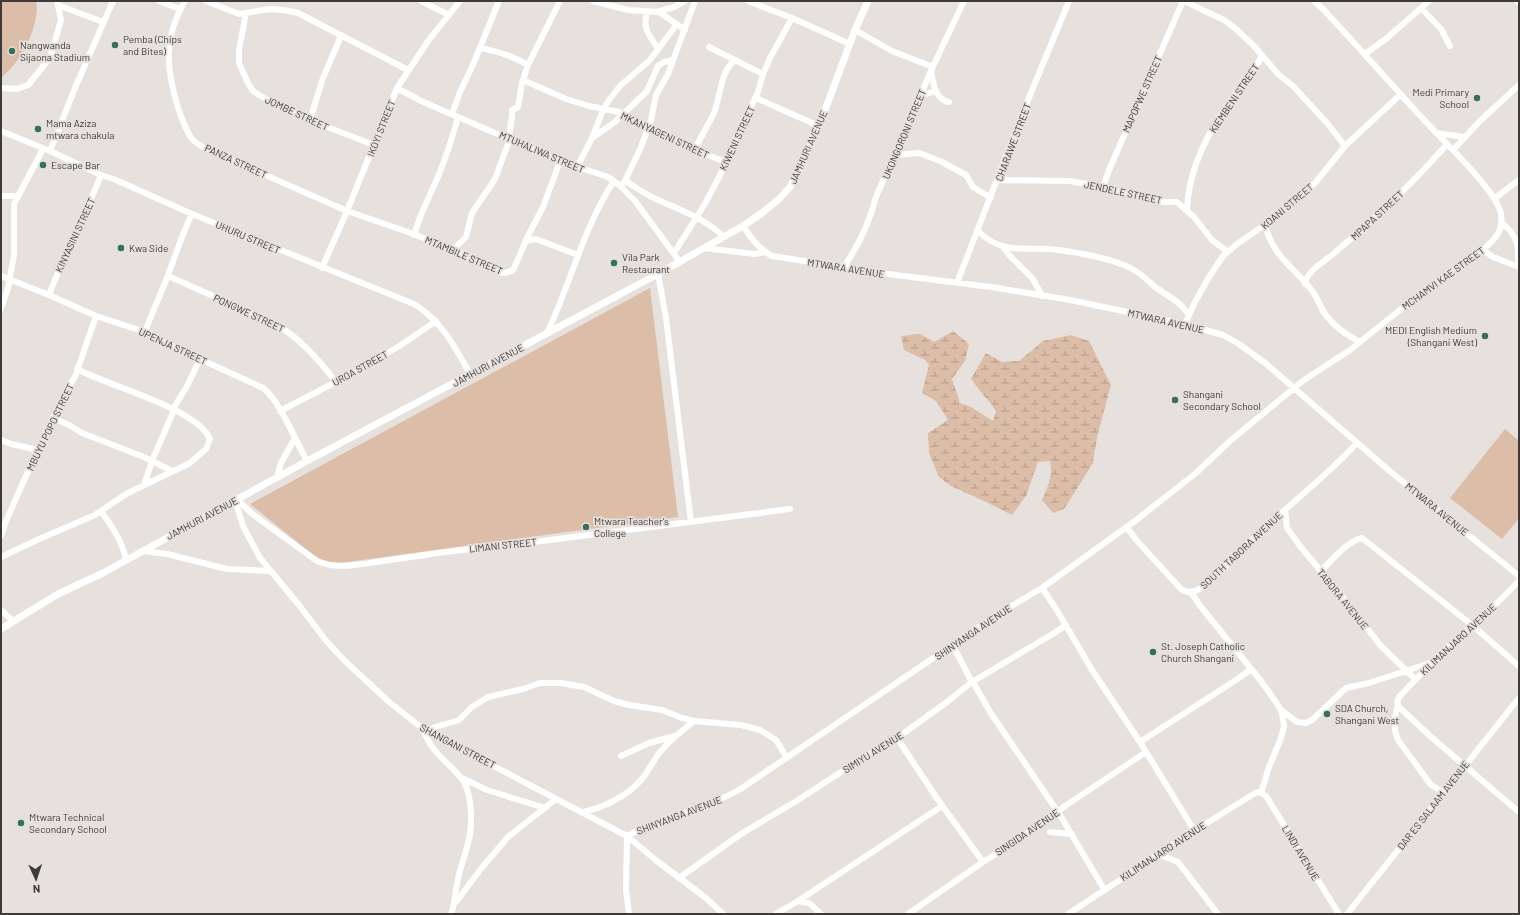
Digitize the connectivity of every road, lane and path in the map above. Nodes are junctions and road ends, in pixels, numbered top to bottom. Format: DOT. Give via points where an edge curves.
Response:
graph roads {
  1 [pos="113,1"];
  2 [pos="159,1"];
  3 [pos="185,1"];
  4 [pos="206,1"];
  5 [pos="421,1"];
  6 [pos="460,1"];
  7 [pos="499,1"];
  8 [pos="560,1"];
  9 [pos="593,1"];
  10 [pos="685,1"];
  11 [pos="695,1"];
  12 [pos="748,1"];
  13 [pos="868,1"];
  14 [pos="964,1"];
  15 [pos="1069,1"];
  16 [pos="1184,1"];
  17 [pos="1316,1"];
  18 [pos="1429,1"];
  19 [pos="1517,1"];
  20 [pos="58,3"];
  21 [pos="1519,3"];
  22 [pos="1421,8"];
  23 [pos="180,9"];
  24 [pos="647,12"];
  25 [pos="658,12"];
  26 [pos="246,13"];
  27 [pos="448,14"];
  28 [pos="792,18"];
  29 [pos="103,22"];
  30 [pos="677,24"];
  31 [pos="685,30"];
  32 [pos="855,30"];
  33 [pos="341,36"];
  34 [pos="850,44"];
  35 [pos="1450,46"];
  36 [pos="709,47"];
  37 [pos="480,48"];
  38 [pos="658,49"];
  39 [pos="1365,54"];
  40 [pos="1262,56"];
  41 [pos="673,60"];
  42 [pos="736,60"];
  43 [pos="528,65"];
  44 [pos="932,69"];
  45 [pos="408,70"];
  46 [pos="763,74"];
  47 [pos="523,80"];
  48 [pos="1519,85"];
  49 [pos="1,88"];
  50 [pos="397,88"];
  51 [pos="935,91"];
  52 [pos="1400,94"];
  53 [pos="920,96"];
  54 [pos="756,98"];
  55 [pos="949,102"];
  56 [pos="603,110"];
  57 [pos="624,114"];
  58 [pos="455,115"];
  59 [pos="310,120"];
  60 [pos="819,126"];
  61 [pos="648,127"];
  62 [pos="1,131"];
  63 [pos="1436,133"];
  64 [pos="1465,137"];
  65 [pos="508,138"];
  66 [pos="592,138"];
  67 [pos="374,144"];
  68 [pos="1447,144"];
  69 [pos="1345,146"];
  70 [pos="43,149"];
  71 [pos="695,149"];
  72 [pos="1453,150"];
  73 [pos="50,151"];
  74 [pos="895,155"];
  75 [pos="560,161"];
  76 [pos="726,162"];
  77 [pos="578,167"];
  78 [pos="101,175"];
  79 [pos="998,180"];
  80 [pos="1519,180"];
  81 [pos="614,181"];
  82 [pos="623,184"];
  83 [pos="1103,187"];
  84 [pos="1,196"];
  85 [pos="18,196"];
  86 [pos="991,198"];
  87 [pos="1494,198"];
  88 [pos="1187,210"];
  89 [pos="347,211"];
  90 [pos="192,214"];
  91 [pos="696,218"];
  92 [pos="1501,222"];
  93 [pos="1265,225"];
  94 [pos="743,226"];
  95 [pos="978,231"];
  96 [pos="414,235"];
  97 [pos="724,237"];
  98 [pos="526,241"];
  99 [pos="1003,247"];
  100 [pos="704,248"];
  101 [pos="452,250"];
  102 [pos="1483,250"];
  103 [pos="765,252"];
  104 [pos="1228,252"];
  105 [pos="674,253"];
  106 [pos="578,255"];
  107 [pos="680,262"];
  108 [pos="1518,266"];
  109 [pos="844,267"];
  110 [pos="322,268"];
  111 [pos="1312,271"];
  112 [pos="658,274"];
  113 [pos="1296,274"];
  114 [pos="1,276"];
  115 [pos="168,276"];
  116 [pos="10,280"];
  117 [pos="957,283"];
  118 [pos="1305,284"];
  119 [pos="49,294"];
  120 [pos="1042,296"];
  121 [pos="1,309"];
  122 [pos="1188,314"];
  123 [pos="96,316"];
  124 [pos="436,321"];
  125 [pos="1184,324"];
  126 [pos="145,332"];
  127 [pos="547,333"];
  128 [pos="1360,342"];
  129 [pos="200,359"];
  130 [pos="78,369"];
  131 [pos="470,374"];
  132 [pos="336,382"];
  133 [pos="1294,388"];
  134 [pos="174,409"];
  135 [pos="280,411"];
  136 [pos="53,418"];
  137 [pos="294,438"];
  138 [pos="1,440"];
  139 [pos="1357,443"];
  140 [pos="38,450"];
  141 [pos="152,461"];
  142 [pos="307,461"];
  143 [pos="172,471"];
  144 [pos="277,477"];
  145 [pos="144,485"];
  146 [pos="236,500"];
  147 [pos="790,509"];
  148 [pos="1285,510"];
  149 [pos="101,511"];
  150 [pos="4,521"];
  151 [pos="691,522"];
  152 [pos="1126,527"];
  153 [pos="1,536"];
  154 [pos="142,551"];
  155 [pos="1,557"];
  156 [pos="126,560"];
  157 [pos="270,571"];
  158 [pos="1321,571"];
  159 [pos="1519,576"];
  160 [pos="1519,581"];
  161 [pos="1042,588"];
  162 [pos="1191,592"];
  163 [pos="1,610"];
  164 [pos="14,621"];
  165 [pos="1066,625"];
  166 [pos="1472,625"];
  167 [pos="1,629"];
  168 [pos="952,646"];
  169 [pos="1432,662"];
  170 [pos="1519,666"];
  171 [pos="1250,669"];
  172 [pos="1405,670"];
  173 [pos="1415,679"];
  174 [pos="973,682"];
  175 [pos="1519,698"];
  176 [pos="1398,704"];
  177 [pos="1281,710"];
  178 [pos="694,721"];
  179 [pos="424,730"];
  180 [pos="676,736"];
  181 [pos="897,738"];
  182 [pos="1140,742"];
  183 [pos="1146,752"];
  184 [pos="621,756"];
  185 [pos="787,758"];
  186 [pos="1464,766"];
  187 [pos="460,777"];
  188 [pos="1262,792"];
  189 [pos="1443,792"];
  190 [pos="556,799"];
  191 [pos="942,806"];
  192 [pos="545,808"];
  193 [pos="583,812"];
  194 [pos="1058,812"];
  195 [pos="1519,812"];
  196 [pos="1194,830"];
  197 [pos="1050,832"];
  198 [pos="1072,834"];
  199 [pos="627,836"];
  200 [pos="1157,854"];
  201 [pos="983,862"];
  202 [pos="679,878"];
  203 [pos="1104,890"];
  204 [pos="798,901"];
  205 [pos="455,904"];
  206 [pos="451,914"];
  207 [pos="629,914"];
  208 [pos="723,914"];
  209 [pos="776,914"];
  210 [pos="821,914"];
  211 [pos="908,914"];
  212 [pos="1068,914"];
  213 [pos="1218,914"];
  214 [pos="1339,914"];
  215 [pos="1347,914"];
  1 -- 29 [label="street"];
  2 -- 23 [label="street"];
  3 -- 23 [label="street, PANZA STREET"];
  4 -- 26 [label="street" via="236,14"];
  5 -- 27 [label="street"];
  6 -- 27 [label="street, IKOYI STREET"];
  7 -- 37 [label="street"];
  8 -- 43 [label="street"];
  9 -- 24 [label="street"];
  10 -- 25 [label="street"];
  11 -- 31 [label="street"];
  12 -- 28 [label="street"];
  13 -- 32 [label="street, JAMHURI AVENUE"];
  14 -- 44 [label="street, UKONGORONI STREET"];
  15 -- 79 [label="street, CHARAWE STREET"];
  16 -- 40 [label="street, KIEMBENI STREET" via="1224,20"];
  16 -- 83 [label="street, MAPOPWE STREET"];
  17 -- 39 [label="street"];
  18 -- 22 [label="street"];
  19 -- 21 [label="street"];
  20 -- 29 [label="street"];
  20 -- 49 [label="street" via="61,20 50,58 28,84 17,89"];
  22 -- 35 [label="street" via="1441,29"];
  22 -- 39 [label="street"];
  23 -- 89 [label="street, PANZA STREET" via="170,41 169,70 182,120 192,139 212,152"];
  24 -- 25 [label="street"];
  24 -- 38 [label="street" via="645,28"];
  25 -- 30 [label="street"];
  26 -- 33 [label="street" via="270,9 298,13"];
  26 -- 59 [label="street, JOMBE STREET" via="240,41 239,63 252,90 272,103"];
  27 -- 45 [label="street, IKOYI STREET"];
  28 -- 34 [label="street"];
  28 -- 46 [label="street, KIWENI STREET"];
  29 -- 73 [label="street"];
  30 -- 31 [label="street"];
  30 -- 38 [label="street"];
  31 -- 41 [label="street"];
  32 -- 34 [label="street, JAMHURI AVENUE"];
  32 -- 44 [label="street" via="892,51"];
  33 -- 45 [label="street"];
  33 -- 59 [label="street" via="323,78"];
  34 -- 60 [label="street, JAMHURI AVENUE"];
  36 -- 42 [label="street"];
  37 -- 43 [label="street" via="495,51"];
  37 -- 58 [label="street"];
  38 -- 56 [label="street" via="650,60 620,86"];
  39 -- 52 [label="street"];
  40 -- 69 [label="street, KIEMBENI STREET" via="1293,86"];
  40 -- 88 [label="street, KIEMBENI STREET" via="1222,112 1204,144 1192,175"];
  41 -- 57 [label="street" via="658,66 649,88"];
  41 -- 61 [label="street" via="656,95"];
  42 -- 46 [label="street"];
  42 -- 71 [label="street" via="726,70 714,113"];
  43 -- 47 [label="street"];
  44 -- 51 [label="street"];
  44 -- 53 [label="street, UKONGORONI STREET"];
  45 -- 50 [label="street, IKOYI STREET"];
  46 -- 54 [label="street, KIWENI STREET"];
  47 -- 56 [label="street, MKANYAGENI STREET" via="566,99"];
  47 -- 65 [label="street" via="518,107 512,110"];
  48 -- 64 [label="street"];
  50 -- 58 [label="street, MTUHALIWA STREET"];
  50 -- 67 [label="street, IKOYI STREET"];
  51 -- 53 [label="street"];
  51 -- 55 [label="street" via="940,98"];
  52 -- 63 [label="street"];
  52 -- 69 [label="street, KOANI STREET"];
  53 -- 74 [label="street, UKONGORONI STREET"];
  54 -- 60 [label="street"];
  54 -- 76 [label="street, KIWENI STREET"];
  56 -- 57 [label="street, MKANYAGENI STREET"];
  56 -- 66 [label="street"];
  57 -- 61 [label="street, MKANYAGENI STREET"];
  57 -- 66 [label="street"];
  58 -- 65 [label="street, MTUHALIWA STREET"];
  58 -- 96 [label="street" via="453,133 440,173 425,203"];
  59 -- 67 [label="street, JOMBE STREET"];
  60 -- 94 [label="street, JAMHURI AVENUE" via="790,187 780,199"];
  61 -- 71 [label="street, MKANYAGENI STREET"];
  61 -- 82 [label="street"];
  62 -- 70 [label="street, UHURU STREET"];
  63 -- 64 [label="street"];
  63 -- 68 [label="street"];
  64 -- 72 [label="street"];
  65 -- 75 [label="street, MTUHALIWA STREET"];
  65 -- 101 [label="street" via="495,179 472,213 466,237"];
  66 -- 77 [label="street"];
  67 -- 89 [label="street, IKOYI STREET"];
  68 -- 72 [label="street"];
  68 -- 111 [label="street, MPAPA STREET" via="1404,190"];
  69 -- 93 [label="street, KOANI STREET" via="1315,183"];
  70 -- 73 [label="street, UHURU STREET"];
  70 -- 85 [label="street"];
  71 -- 76 [label="street, MKANYAGENI STREET"];
  72 -- 87 [label="street"];
  73 -- 78 [label="street, UHURU STREET"];
  74 -- 86 [label="street" via="919,153 940,161 966,175 973,187"];
  74 -- 109 [label="street, UKONGORONI STREET" via="857,245"];
  75 -- 77 [label="street, MTUHALIWA STREET"];
  75 -- 98 [label="street, MTAMBILE STREET" via="543,207"];
  76 -- 91 [label="street, KIWENI STREET"];
  77 -- 81 [label="street, MTUHALIWA STREET"];
  78 -- 90 [label="street, UHURU STREET"];
  78 -- 119 [label="street, KINYASINI STREET"];
  79 -- 83 [label="street, JENDELE STREET" via="1070,181"];
  79 -- 86 [label="street, CHARAWE STREET"];
  80 -- 87 [label="street"];
  81 -- 82 [label="street, MTUHALIWA STREET"];
  81 -- 106 [label="street" via="597,211"];
  82 -- 91 [label="street"];
  82 -- 105 [label="street, MTUHALIWA STREET"];
  83 -- 88 [label="street, JENDELE STREET" via="1133,196 1177,202"];
  84 -- 85 [label="street"];
  85 -- 116 [label="street" via="14,204 14,250"];
  86 -- 95 [label="street, CHARAWE STREET"];
  87 -- 92 [label="street" via="1501,213"];
  88 -- 104 [label="street, JENDELE STREET" via="1212,240"];
  89 -- 96 [label="street, MTAMBILE STREET"];
  89 -- 110 [label="street, IKOYI STREET"];
  90 -- 110 [label="street, UHURU STREET"];
  90 -- 115 [label="street"];
  91 -- 97 [label="street"];
  91 -- 105 [label="street, KIWENI STREET"];
  92 -- 102 [label="street, MCHAMVI KAE STREET" via="1497,236"];
  92 -- 108 [label="street" via="1517,240"];
  93 -- 104 [label="street, KOANI STREET"];
  93 -- 113 [label="street" via="1276,252"];
  94 -- 97 [label="street, JAMHURI AVENUE"];
  94 -- 103 [label="street, MTWARA AVENUE"];
  95 -- 99 [label="street" via="988,240"];
  95 -- 117 [label="street, CHARAWE STREET"];
  96 -- 101 [label="street, MTAMBILE STREET"];
  97 -- 100 [label="street, JAMHURI AVENUE"];
  98 -- 101 [label="street, MTAMBILE STREET" via="513,270 506,274"];
  98 -- 106 [label="street" via="536,239"];
  99 -- 120 [label="street" via="1033,279"];
  99 -- 122 [label="street" via="1025,250 1053,249 1118,263 1135,270 1175,300"];
  100 -- 103 [label="street" via="754,254"];
  100 -- 107 [label="street, JAMHURI AVENUE"];
  102 -- 108 [label="street" via="1493,257"];
  102 -- 128 [label="street, MCHAMVI KAE STREET" via="1426,289"];
  103 -- 109 [label="street, MTWARA AVENUE" via="792,260"];
  104 -- 122 [label="street, KOANI STREET" via="1209,277"];
  105 -- 107 [label="street, MTUHALIWA STREET"];
  106 -- 127 [label="street"];
  107 -- 112 [label="street, JAMHURI AVENUE"];
  109 -- 117 [label="street, MTWARA AVENUE"];
  110 -- 124 [label="street, UHURU STREET" via="414,304"];
  111 -- 113 [label="street"];
  111 -- 118 [label="street, MPAPA STREET"];
  112 -- 127 [label="street, JAMHURI AVENUE"];
  112 -- 151 [label="street" via="666,318"];
  113 -- 118 [label="street"];
  114 -- 116 [label="street, UPENJA STREET"];
  115 -- 126 [label="street"];
  115 -- 132 [label="street, PONGWE STREET" via="287,330"];
  116 -- 119 [label="street, UPENJA STREET"];
  116 -- 121 [label="street"];
  117 -- 120 [label="street, MTWARA AVENUE"];
  118 -- 128 [label="street" via="1334,325"];
  119 -- 123 [label="street, UPENJA STREET"];
  120 -- 125 [label="street, MTWARA AVENUE"];
  122 -- 125 [label="street, KOANI STREET"];
  123 -- 126 [label="street, UPENJA STREET"];
  123 -- 130 [label="street, MBUYU POPO STREET"];
  124 -- 131 [label="street, UHURU STREET" via="454,345"];
  124 -- 132 [label="street, UROA STREET" via="401,345"];
  125 -- 133 [label="street, MTWARA AVENUE" via="1240,344"];
  126 -- 129 [label="street, UPENJA STREET"];
  127 -- 131 [label="street, JAMHURI AVENUE"];
  128 -- 133 [label="street, MCHAMVI KAE STREET"];
  129 -- 134 [label="street"];
  129 -- 135 [label="street, UPENJA STREET" via="263,388 271,395"];
  130 -- 134 [label="street" via="106,383"];
  130 -- 136 [label="street, MBUYU POPO STREET"];
  131 -- 142 [label="street, JAMHURI AVENUE"];
  132 -- 135 [label="street, UROA STREET"];
  133 -- 139 [label="street, MTWARA AVENUE"];
  133 -- 152 [label="street, SHINYANGA AVENUE" via="1190,478"];
  134 -- 141 [label="street"];
  134 -- 143 [label="street" via="202,427 210,439 206,449 194,460"];
  135 -- 137 [label="street, UPENJA STREET"];
  136 -- 140 [label="street, MBUYU POPO STREET"];
  136 -- 141 [label="street" via="82,433"];
  137 -- 142 [label="street, UPENJA STREET"];
  137 -- 144 [label="street"];
  138 -- 140 [label="street"];
  139 -- 148 [label="street, SOUTH TABORA AVENUE" via="1331,470"];
  139 -- 159 [label="street, MTWARA AVENUE"];
  140 -- 150 [label="street, MBUYU POPO STREET"];
  141 -- 143 [label="street"];
  141 -- 145 [label="street"];
  142 -- 144 [label="street, JAMHURI AVENUE"];
  143 -- 145 [label="street"];
  144 -- 146 [label="street, JAMHURI AVENUE"];
  145 -- 149 [label="street"];
  146 -- 151 [label="street, LIMANI STREET" via="317,561 335,566"];
  146 -- 154 [label="street, JAMHURI AVENUE"];
  146 -- 157 [label="street, SHANGANI STREET" via="243,526 252,545"];
  147 -- 151 [label="street, LIMANI STREET"];
  148 -- 158 [label="street, TABORA AVENUE" via="1287,528"];
  148 -- 162 [label="street, SOUTH TABORA AVENUE" via="1202,588"];
  149 -- 155 [label="street"];
  149 -- 156 [label="street" via="122,543"];
  150 -- 153 [label="street, MBUYU POPO STREET"];
  152 -- 161 [label="street, SHINYANGA AVENUE"];
  152 -- 162 [label="street, SOUTH TABORA AVENUE" via="1179,587"];
  154 -- 156 [label="street, JAMHURI AVENUE"];
  154 -- 157 [label="street" via="172,555 227,569"];
  156 -- 164 [label="street, JAMHURI AVENUE" via="58,594"];
  157 -- 179 [label="street, SHANGANI STREET" via="346,662"];
  158 -- 166 [label="street" via="1362,538"];
  158 -- 172 [label="street, TABORA AVENUE" via="1375,640"];
  160 -- 166 [label="street, KILIMANJARO AVENUE"];
  161 -- 165 [label="street"];
  161 -- 168 [label="street, SHINYANGA AVENUE"];
  162 -- 171 [label="street"];
  163 -- 164 [label="street"];
  164 -- 167 [label="street, JAMHURI AVENUE"];
  165 -- 174 [label="street, SIMIYU AVENUE"];
  165 -- 182 [label="street" via="1092,670"];
  166 -- 169 [label="street, KILIMANJARO AVENUE"];
  166 -- 170 [label="street"];
  168 -- 174 [label="street"];
  168 -- 185 [label="street, SHINYANGA AVENUE"];
  169 -- 172 [label="street"];
  169 -- 173 [label="street, KILIMANJARO AVENUE"];
  171 -- 177 [label="street"];
  171 -- 182 [label="street"];
  172 -- 173 [label="street, TABORA AVENUE"];
  172 -- 177 [label="street" via="1369,684 1346,688 1306,723 1297,722"];
  173 -- 176 [label="street, KILIMANJARO AVENUE" via="1399,697"];
  174 -- 181 [label="street, SIMIYU AVENUE"];
  174 -- 194 [label="street" via="990,712"];
  175 -- 186 [label="street, DAR ES SALAAM AVENUE"];
  176 -- 186 [label="street"];
  176 -- 189 [label="street" via="1395,730 1398,740 1431,785"];
  177 -- 188 [label="street" via="1284,723 1281,738"];
  178 -- 179 [label="street" via="662,710 614,701 577,685 540,683 488,697 472,707 460,720"];
  178 -- 180 [label="street"];
  178 -- 185 [label="street" via="741,725 760,730 776,740"];
  179 -- 187 [label="street" via="430,744"];
  179 -- 190 [label="street, SHANGANI STREET"];
  180 -- 184 [label="street" via="658,740"];
  180 -- 193 [label="street" via="659,753 634,787 618,798"];
  181 -- 191 [label="street"];
  181 -- 202 [label="street, SIMIYU AVENUE" via="741,834"];
  182 -- 183 [label="street"];
  183 -- 194 [label="street, SINGIDA AVENUE"];
  183 -- 196 [label="street"];
  185 -- 199 [label="street, SHINYANGA AVENUE" via="718,802 650,825"];
  186 -- 189 [label="street, DAR ES SALAAM AVENUE"];
  186 -- 195 [label="street"];
  187 -- 192 [label="street" via="487,790"];
  187 -- 205 [label="street" via="470,800 470,833 456,885"];
  188 -- 196 [label="street, KILIMANJARO AVENUE" via="1252,795"];
  188 -- 214 [label="street, LINDI AVENUE"];
  189 -- 215 [label="street, DAR ES SALAAM AVENUE"];
  190 -- 192 [label="street"];
  190 -- 193 [label="street, SHANGANI STREET"];
  191 -- 201 [label="street"];
  191 -- 204 [label="street"];
  192 -- 205 [label="street" via="508,837"];
  193 -- 199 [label="street, SHANGANI STREET"];
  194 -- 198 [label="street"];
  194 -- 201 [label="street, SINGIDA AVENUE"];
  196 -- 200 [label="street, KILIMANJARO AVENUE"];
  197 -- 198 [label="street"];
  198 -- 203 [label="street"];
  199 -- 202 [label="street, SHANGANI STREET"];
  199 -- 207 [label="street" via="626,890"];
  200 -- 203 [label="street, KILIMANJARO AVENUE"];
  200 -- 213 [label="street" via="1178,862"];
  201 -- 211 [label="street, SINGIDA AVENUE"];
  202 -- 208 [label="street, SHANGANI STREET"];
  203 -- 212 [label="street, KILIMANJARO AVENUE"];
  204 -- 209 [label="street"];
  204 -- 210 [label="street" via="809,903"];
  205 -- 206 [label="street"];
}
